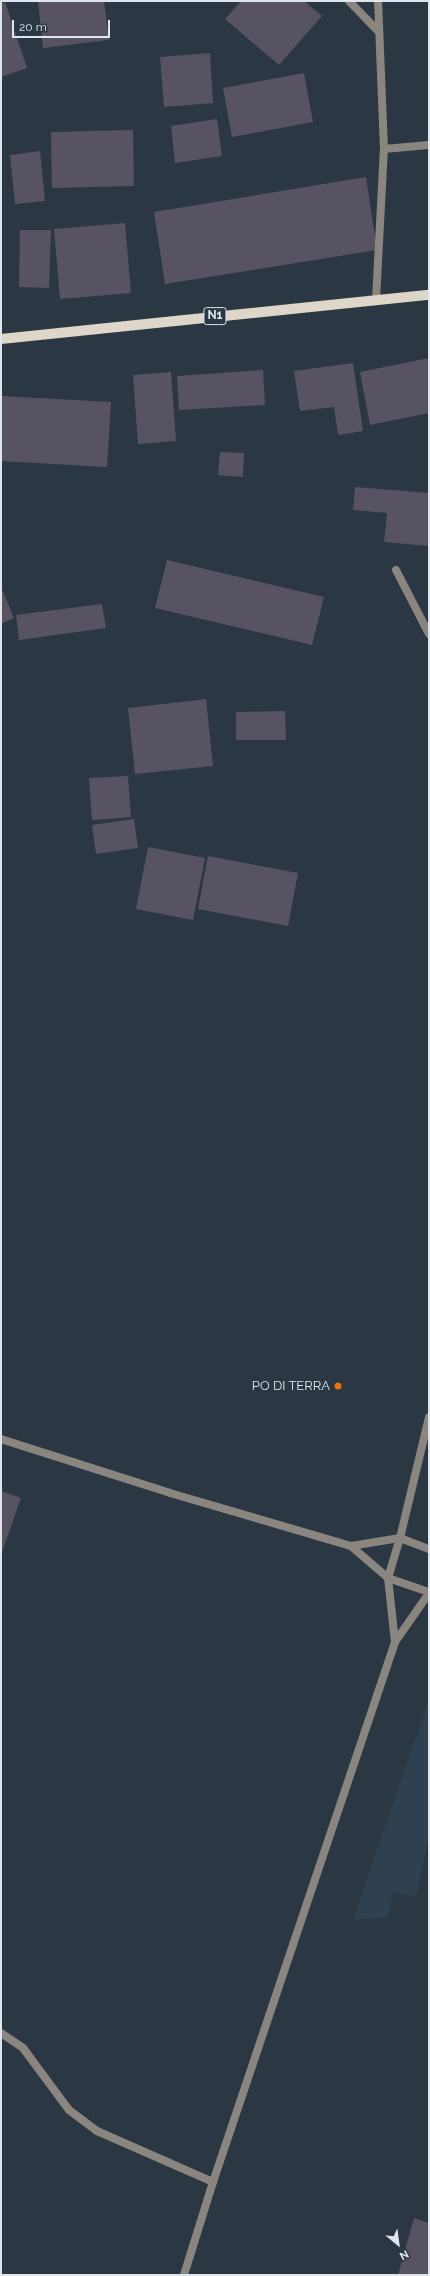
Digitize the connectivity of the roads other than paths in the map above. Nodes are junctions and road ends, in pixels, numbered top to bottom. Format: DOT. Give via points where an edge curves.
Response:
graph roads {
  1 [pos="349,1"];
  2 [pos="378,1"];
  3 [pos="379,32"];
  4 [pos="429,145"];
  5 [pos="384,149"];
  6 [pos="429,295"];
  7 [pos="376,300"];
  8 [pos="1,339"];
  9 [pos="396,570"];
  10 [pos="429,634"];
  11 [pos="429,1417"];
  12 [pos="1,1439"];
  13 [pos="400,1538"];
  14 [pos="350,1546"];
  15 [pos="429,1549"];
  16 [pos="388,1578"];
  17 [pos="429,1593"];
  18 [pos="395,1642"];
  19 [pos="1,2032"];
  20 [pos="213,2182"];
  21 [pos="185,2275"];
  1 -- 3 [label="street"];
  2 -- 3 [label="street"];
  3 -- 5 [label="street"];
  4 -- 5 [label="street"];
  5 -- 7 [label="street"];
  6 -- 7 [label="main road, N1"];
  7 -- 8 [label="main road, N1"];
  9 -- 10 [label="street"];
  11 -- 13 [label="street"];
  12 -- 14 [label="street" via="170,1493"];
  13 -- 14 [label="street"];
  13 -- 15 [label="street"];
  13 -- 16 [label="street"];
  14 -- 16 [label="street"];
  16 -- 17 [label="street"];
  16 -- 18 [label="street"];
  17 -- 18 [label="street"];
  18 -- 20 [label="street"];
  19 -- 20 [label="street" via="23,2048 69,2110 98,2132"];
  20 -- 21 [label="street"];
}
